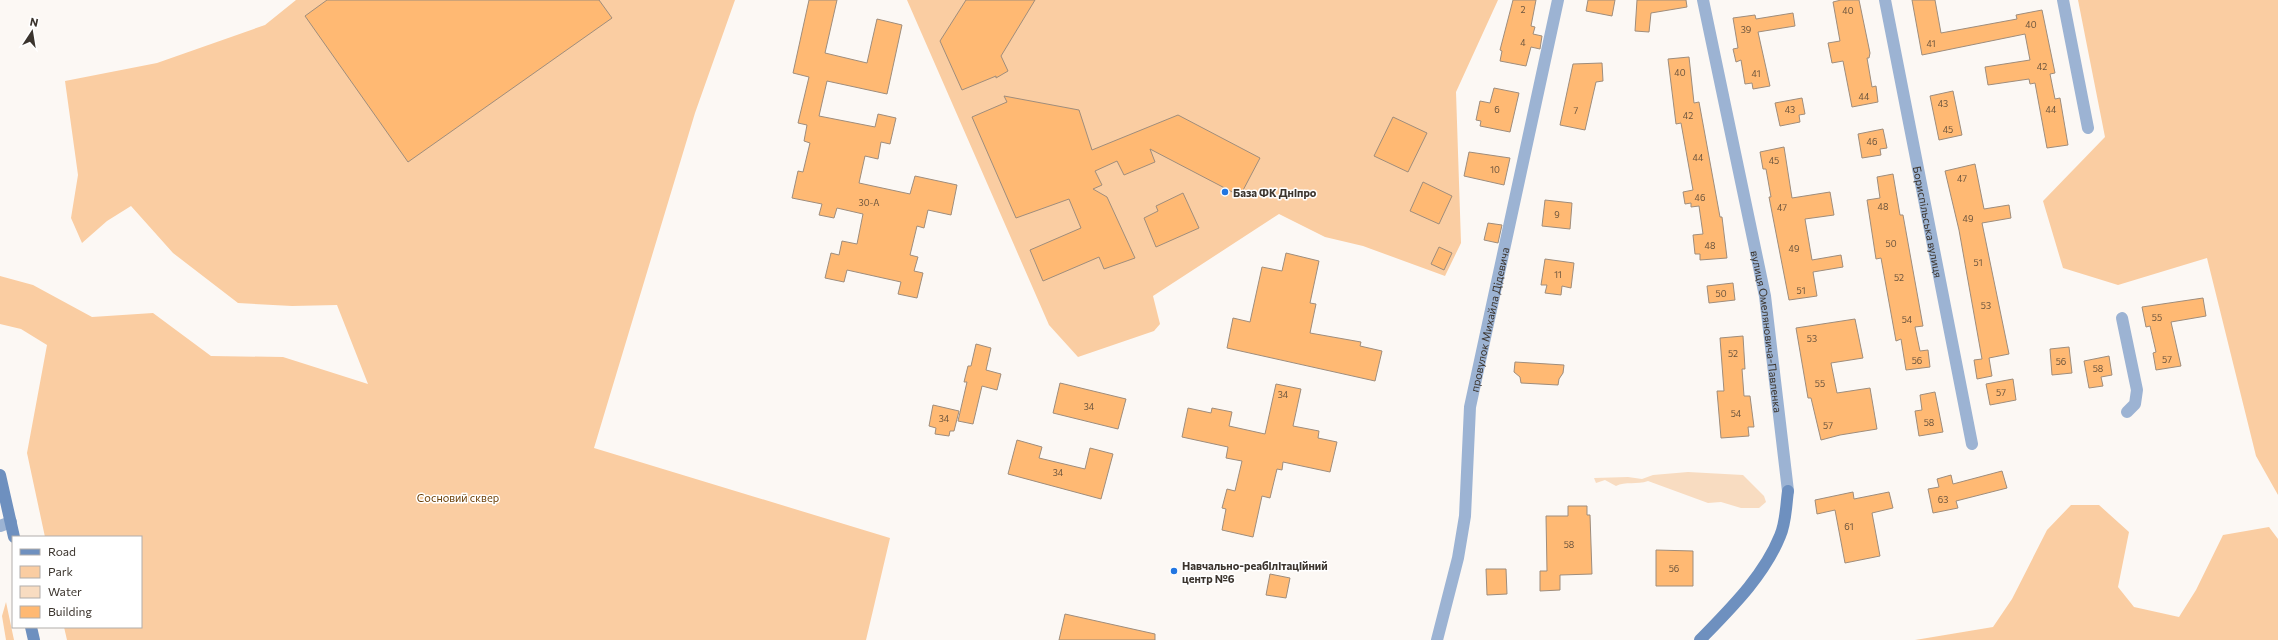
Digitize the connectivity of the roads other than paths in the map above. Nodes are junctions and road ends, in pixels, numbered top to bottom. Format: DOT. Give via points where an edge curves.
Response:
graph roads {
  1 [pos="1558,0"];
  2 [pos="1703,0"];
  3 [pos="1885,0"];
  4 [pos="2063,0"];
  5 [pos="2088,128"];
  6 [pos="2122,318"];
  7 [pos="2127,412"];
  8 [pos="1972,444"];
  9 [pos="1,479"];
  10 [pos="6,524"];
  11 [pos="13,536"];
  12 [pos="31,628"];
  13 [pos="34,640"];
  14 [pos="1437,640"];
  15 [pos="1700,640"];
  1 -- 14 [label="street, провулок Михайла Дідевича" via="1470,407 1465,516 1458,558"];
  2 -- 15 [label="street, вулиця Омеляновича-Павленка" via="1765,296 1788,490 1781,534 1769,560 1729,611"];
  3 -- 8 [label="street, Бориспільська вулиця"];
  4 -- 5 [label="street"];
  6 -- 7 [label="street" via="2137,390 2135,404"];
  9 -- 10 [label="street"];
  10 -- 11 [label="street"];
  12 -- 13 [label="street"];
}
